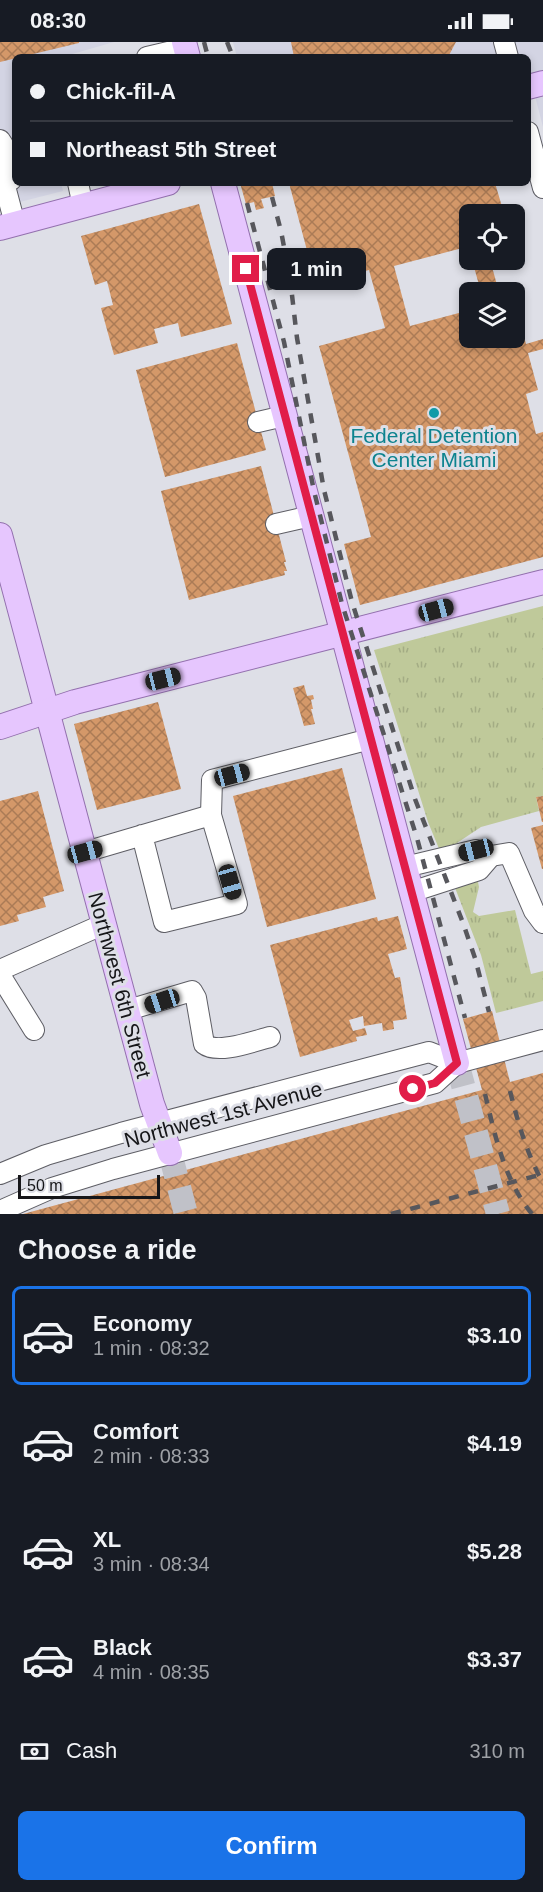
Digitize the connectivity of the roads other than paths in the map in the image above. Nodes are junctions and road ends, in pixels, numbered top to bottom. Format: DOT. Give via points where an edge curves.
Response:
graph roads {
  1 [pos="186,49"];
  2 [pos="162,54"];
  3 [pos="0,140"];
  4 [pos="531,143"];
  5 [pos="0,168"];
  6 [pos="12,170"];
  7 [pos="12,176"];
  8 [pos="144,186"];
  9 [pos="223,186"];
  10 [pos="543,188"];
  11 [pos="3,189"];
  12 [pos="80,194"];
  13 [pos="7,226"];
  14 [pos="284,416"];
  15 [pos="258,423"];
  16 [pos="311,516"];
  17 [pos="276,524"];
  18 [pos="0,535"];
  19 [pos="543,582"];
  20 [pos="342,633"];
  21 [pos="47,711"];
  22 [pos="0,727"];
  23 [pos="370,739"];
  24 [pos="211,814"];
  25 [pos="142,835"];
  26 [pos="85,852"];
  27 [pos="491,856"];
  28 [pos="405,867"];
  29 [pos="411,892"];
  30 [pos="104,924"];
  31 [pos="543,924"];
  32 [pos="0,970"];
  33 [pos="0,975"];
  34 [pos="128,1010"];
  35 [pos="34,1030"];
  36 [pos="270,1037"];
  37 [pos="543,1040"];
  38 [pos="457,1063"];
  39 [pos="158,1124"];
  40 [pos="170,1153"];
  41 [pos="0,1174"];
  42 [pos="0,1211"];
  1 -- 2 [label="street"];
  3 -- 6 [label="street"];
  4 -- 10 [label="street"];
  5 -- 11 [label="street"];
  7 -- 11 [label="street"];
  8 -- 12 [label="main road"];
  9 -- 14 [label="main road"];
  11 -- 13 [label="street"];
  12 -- 13 [label="main road"];
  14 -- 15 [label="street"];
  14 -- 16 [label="main road"];
  16 -- 17 [label="street"];
  16 -- 20 [label="main road"];
  18 -- 21 [label="main road, Northwest 6th Street"];
  19 -- 20 [label="main road"];
  20 -- 21 [label="main road"];
  20 -- 23 [label="main road"];
  21 -- 22 [label="main road"];
  21 -- 26 [label="main road, Northwest 6th Street"];
  23 -- 24 [label="street" via="212,780"];
  23 -- 28 [label="main road"];
  24 -- 25 [label="street"];
  24 -- 25 [label="street" via="237,904 164,922"];
  25 -- 26 [label="street"];
  26 -- 30 [label="main road, Northwest 6th Street"];
  27 -- 28 [label="street" via="476,850"];
  27 -- 29 [label="street" via="479,870"];
  27 -- 31 [label="street" via="509,853"];
  28 -- 29 [label="main road"];
  29 -- 38 [label="main road"];
  30 -- 32 [label="street"];
  30 -- 34 [label="main road, Northwest 6th Street"];
  33 -- 35 [label="street"];
  34 -- 36 [label="street" via="192,991 204,1044 209,1048 221,1049"];
  34 -- 39 [label="main road, Northwest 6th Street"];
  37 -- 38 [label="street, Northwest 1st Avenue"];
  38 -- 39 [label="street, Northwest 1st Avenue" via="429,1052"];
  38 -- 40 [label="street, Northwest 1st Avenue" via="435,1083"];
  39 -- 40 [label="main road, Northwest 6th Street"];
  39 -- 41 [label="street, Northwest 1st Avenue" via="46,1155"];
  40 -- 42 [label="street, Northwest 1st Avenue" via="58,1186"];
}
